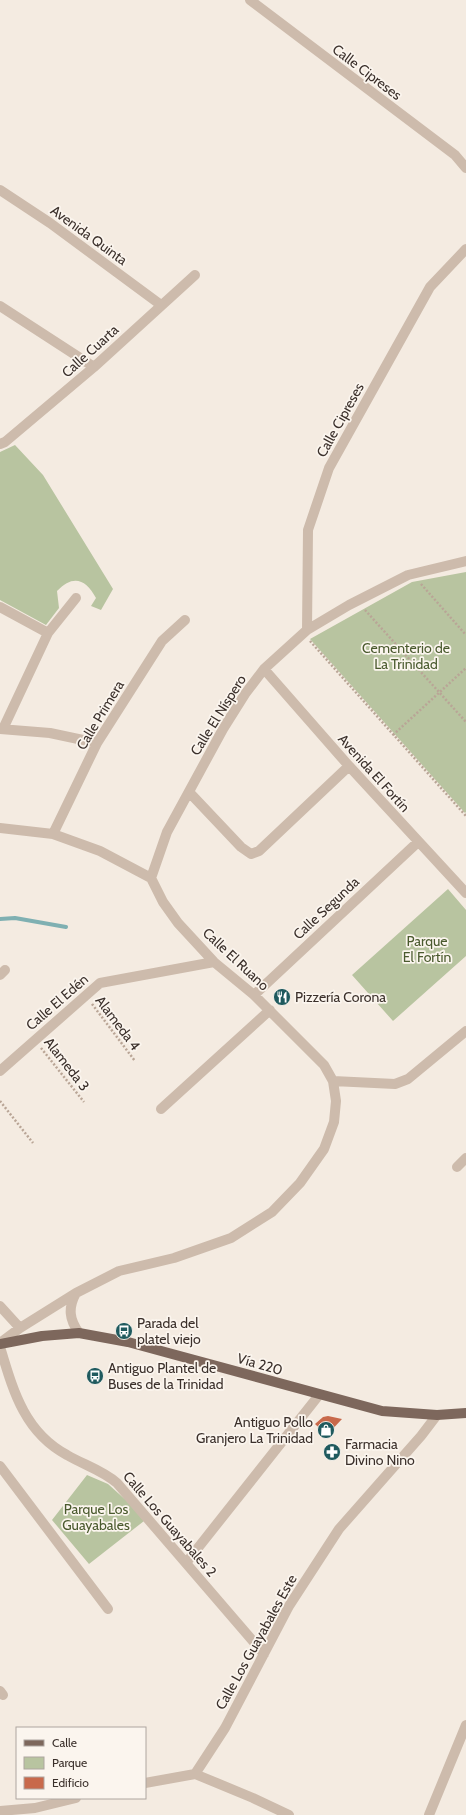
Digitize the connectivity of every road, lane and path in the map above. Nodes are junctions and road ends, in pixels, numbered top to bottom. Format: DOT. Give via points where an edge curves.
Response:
graph roads {
  1 [pos="250,0"];
  2 [pos="466,168"];
  3 [pos="0,190"];
  4 [pos="466,249"];
  5 [pos="195,275"];
  6 [pos="161,305"];
  7 [pos="0,306"];
  8 [pos="94,368"];
  9 [pos="2,440"];
  10 [pos="466,561"];
  11 [pos="421,584"];
  12 [pos="76,598"];
  13 [pos="0,607"];
  14 [pos="365,610"];
  15 [pos="185,620"];
  16 [pos="305,631"];
  17 [pos="48,633"];
  18 [pos="466,635"];
  19 [pos="466,668"];
  20 [pos="264,669"];
  21 [pos="440,693"];
  22 [pos="466,722"];
  23 [pos="1,729"];
  24 [pos="393,735"];
  25 [pos="97,743"];
  26 [pos="349,766"];
  27 [pos="189,792"];
  28 [pos="466,816"];
  29 [pos="0,828"];
  30 [pos="53,834"];
  31 [pos="418,842"];
  32 [pos="151,878"];
  33 [pos="466,893"];
  34 [pos="214,962"];
  35 [pos="86,996"];
  36 [pos="254,996"];
  37 [pos="270,1010"];
  38 [pos="465,1035"];
  39 [pos="35,1040"];
  40 [pos="135,1061"];
  41 [pos="0,1071"];
  42 [pos="333,1081"];
  43 [pos="0,1101"];
  44 [pos="84,1102"];
  45 [pos="161,1109"];
  46 [pos="33,1143"];
  47 [pos="466,1158"];
  48 [pos="457,1167"];
  49 [pos="76,1293"];
  50 [pos="0,1306"];
  51 [pos="20,1328"];
  52 [pos="79,1333"];
  53 [pos="0,1345"];
  54 [pos="319,1395"];
  55 [pos="466,1413"];
  56 [pos="437,1415"];
  57 [pos="0,1466"];
  58 [pos="186,1563"];
  59 [pos="108,1609"];
  60 [pos="264,1654"];
  61 [pos="466,1725"];
  62 [pos="196,1774"];
  63 [pos="146,1783"];
  64 [pos="72,1799"];
  65 [pos="0,1811"];
  66 [pos="289,1815"];
  67 [pos="429,1815"];
  1 -- 2 [label="street, Calle Cipreses" via="455,155"];
  3 -- 6 [label="street, Avenida Quinta" via="50,223"];
  4 -- 16 [label="street, Calle Cipreses" via="430,287 329,468 308,530"];
  5 -- 6 [label="street, Calle Cuarta"];
  6 -- 8 [label="street, Calle Cuarta"];
  7 -- 8 [label="street"];
  8 -- 9 [label="street, Calle Cuarta"];
  10 -- 16 [label="street, Calle El Níspero" via="408,575"];
  11 -- 18 [label="path"];
  12 -- 17 [label="street"];
  13 -- 17 [label="street"];
  14 -- 21 [label="path"];
  15 -- 25 [label="street, Calle Primera" via="162,641"];
  16 -- 20 [label="street, Calle El Níspero"];
  16 -- 24 [label="path"];
  17 -- 23 [label="street"];
  19 -- 21 [label="path"];
  20 -- 26 [label="street, Avenida El Fortín"];
  20 -- 27 [label="street, Calle El Níspero" via="223,729"];
  21 -- 22 [label="path"];
  21 -- 24 [label="path"];
  23 -- 25 [label="street" via="50,733"];
  24 -- 28 [label="path"];
  25 -- 30 [label="street, Calle Primera"];
  26 -- 27 [label="street" via="259,851 251,854 241,847"];
  26 -- 31 [label="street, Avenida El Fortín"];
  27 -- 32 [label="street, Calle El Níspero" via="167,832"];
  29 -- 30 [label="street"];
  30 -- 32 [label="street" via="100,852"];
  31 -- 33 [label="street, Avenida El Fortín"];
  31 -- 36 [label="street, Calle Segunda"];
  32 -- 34 [label="street, Calle El Ruano" via="163,902 178,923"];
  34 -- 35 [label="street, Calle El Edén" via="100,983"];
  34 -- 36 [label="street, Calle El Ruano"];
  35 -- 39 [label="street, Calle El Edén"];
  35 -- 40 [label="path, Alameda 4"];
  36 -- 37 [label="street, Calle El Ruano"];
  37 -- 42 [label="street, Calle El Ruano" via="324,1065"];
  37 -- 45 [label="street"];
  38 -- 42 [label="street" via="408,1079 395,1084"];
  39 -- 41 [label="street, Calle El Edén"];
  39 -- 44 [label="path, Alameda 3"];
  42 -- 49 [label="street, Calle El Ruano" via="336,1101 334,1122 324,1149 300,1183 272,1212 231,1238 174,1258 119,1271"];
  43 -- 46 [label="path"];
  47 -- 48 [label="street"];
  49 -- 51 [label="street, Calle El Ruano"];
  49 -- 52 [label="street" via="71,1303 70,1314 72,1324"];
  50 -- 51 [label="street"];
  51 -- 53 [label="street, Calle El Ruano"];
  52 -- 53 [label="main road, Vía 220" via="42,1336"];
  52 -- 54 [label="main road, Vía 220" via="128,1342"];
  53 -- 58 [label="street, Calle Los Guayabales 2" via="19,1404 40,1435 53,1447 109,1476 117,1483"];
  54 -- 56 [label="main road, Vía 220" via="382,1411"];
  54 -- 58 [label="street"];
  55 -- 56 [label="main road, Vía 220"];
  56 -- 60 [label="street, Calle Los Guayabales Este" via="339,1529 288,1606"];
  57 -- 59 [label="street"];
  58 -- 60 [label="street, Calle Los Guayabales 2"];
  60 -- 62 [label="street, Calle Los Guayabales Este" via="226,1728"];
  61 -- 67 [label="street"];
  62 -- 63 [label="street"];
  62 -- 66 [label="street"];
  64 -- 65 [label="street" via="36,1808"];
}
